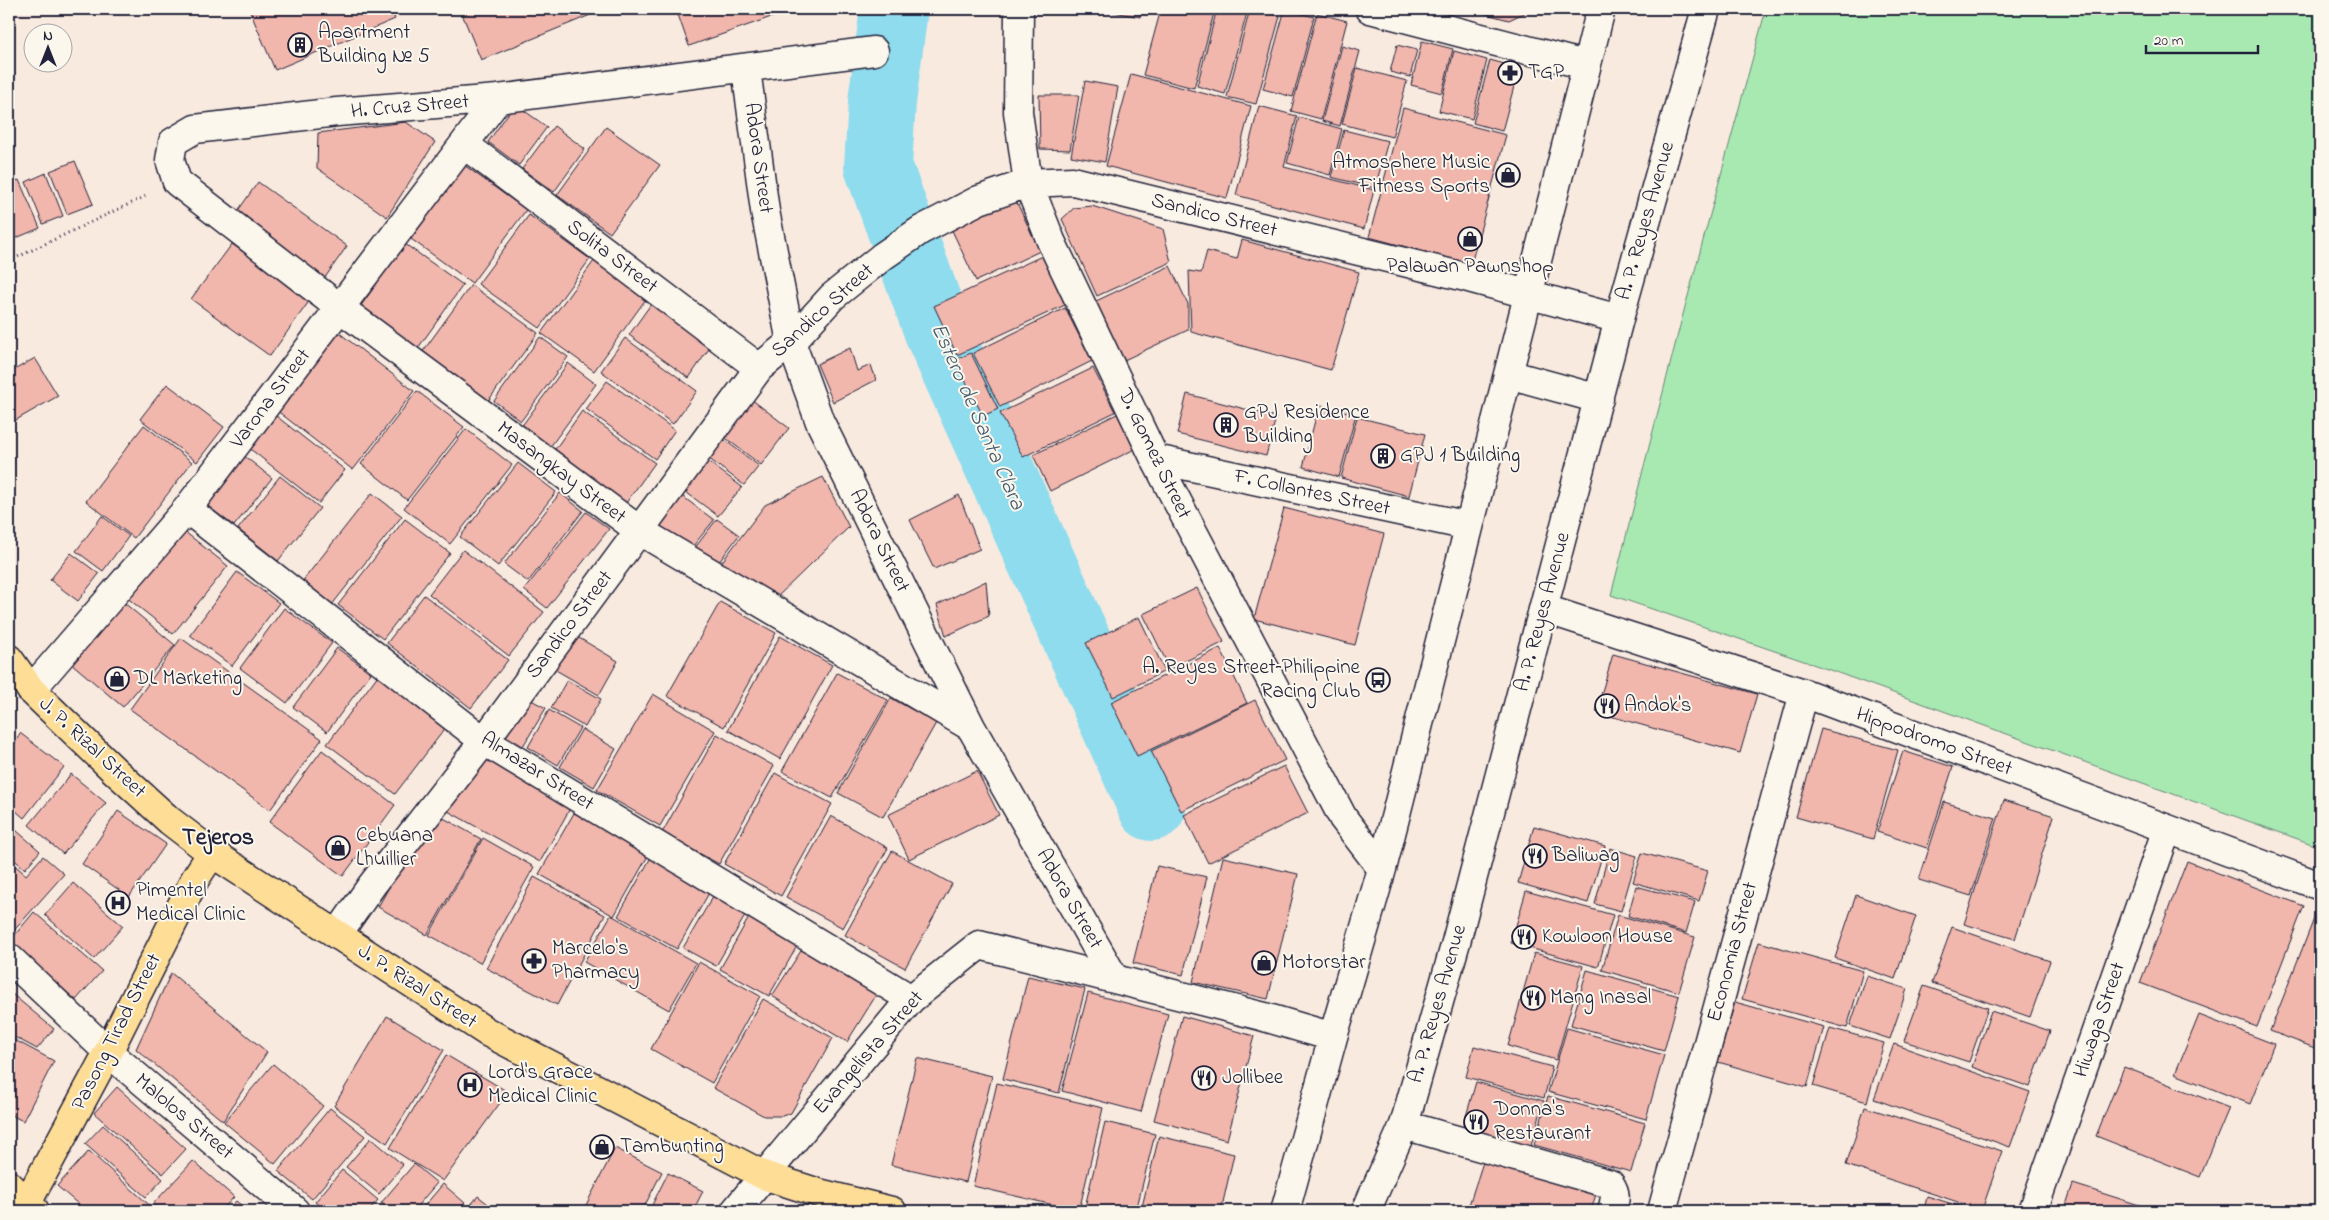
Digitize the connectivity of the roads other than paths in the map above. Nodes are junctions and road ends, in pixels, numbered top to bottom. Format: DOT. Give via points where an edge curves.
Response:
graph roads {
  1 [pos="1019,9"];
  2 [pos="1370,9"];
  3 [pos="1600,9"];
  4 [pos="1706,9"];
  5 [pos="874,51"];
  6 [pos="1585,65"];
  7 [pos="746,69"];
  8 [pos="498,99"];
  9 [pos="465,145"];
  10 [pos="176,182"];
  11 [pos="1028,183"];
  12 [pos="1530,294"];
  13 [pos="340,308"];
  14 [pos="1619,319"];
  15 [pos="791,342"];
  16 [pos="759,368"];
  17 [pos="1508,374"];
  18 [pos="1599,399"];
  19 [pos="1155,459"];
  20 [pos="187,509"];
  21 [pos="1469,526"];
  22 [pos="640,531"];
  23 [pos="1545,608"];
  24 [pos="9,659"];
  25 [pos="31,690"];
  26 [pos="1804,693"];
  27 [pos="971,727"];
  28 [pos="484,741"];
  29 [pos="2167,829"];
  30 [pos="212,852"];
  31 [pos="1382,869"];
  32 [pos="2320,886"];
  33 [pos="336,935"];
  34 [pos="9,958"];
  35 [pos="1114,978"];
  36 [pos="911,1000"];
  37 [pos="1333,1037"];
  38 [pos="108,1052"];
  39 [pos="1404,1125"];
  40 [pos="763,1175"];
  41 [pos="23,1203"];
  42 [pos="295,1211"];
  43 [pos="735,1211"];
  44 [pos="892,1211"];
  45 [pos="1285,1211"];
  46 [pos="1366,1211"];
  47 [pos="1612,1211"];
  48 [pos="1662,1211"];
  49 [pos="2033,1211"];
  1 -- 11 [label="street, D. Gomez Street" via="1018,112"];
  2 -- 6 [label="street"];
  3 -- 6 [label="street"];
  4 -- 14 [label="street, A. P. Reyes Avenue"];
  5 -- 7 [label="street, H. Cruz Street"];
  6 -- 12 [label="street"];
  7 -- 8 [label="street, H. Cruz Street"];
  7 -- 15 [label="street, Adora Street" via="765,211"];
  8 -- 9 [label="street, Varona Street"];
  8 -- 10 [label="street, H. Cruz Street" via="319,114 195,129 174,142 170,160"];
  9 -- 13 [label="street, Varona Street"];
  9 -- 16 [label="street, Solita Street"];
  10 -- 13 [label="street, Masangkay Street"];
  11 -- 12 [label="street, Sandico Street" via="1072,181"];
  11 -- 15 [label="street, Sandico Street" via="979,200 921,230 832,297"];
  11 -- 19 [label="street, D. Gomez Street" via="1051,241"];
  12 -- 14 [label="street, Sandico Street"];
  12 -- 17 [label="street"];
  13 -- 20 [label="street, Varona Street"];
  13 -- 22 [label="street, Masangkay Street"];
  14 -- 18 [label="street, A. P. Reyes Avenue"];
  15 -- 16 [label="street, Sandico Street"];
  15 -- 27 [label="street, Adora Street" via="820,422"];
  16 -- 22 [label="street, Sandico Street"];
  17 -- 18 [label="street"];
  17 -- 21 [label="street"];
  18 -- 23 [label="street, A. P. Reyes Avenue"];
  19 -- 21 [label="street, F. Collantes Street"];
  19 -- 31 [label="street, D. Gomez Street" via="1343,818"];
  20 -- 25 [label="street, Varona Street"];
  20 -- 28 [label="street, Almazar Street"];
  21 -- 31 [label="street"];
  22 -- 27 [label="street, Masangkay Street"];
  22 -- 28 [label="street, Sandico Street"];
  23 -- 26 [label="street, Hippodromo Street"];
  23 -- 39 [label="street, A. P. Reyes Avenue"];
  24 -- 25 [label="main road, J. P. Rizal Street"];
  25 -- 30 [label="main road, J. P. Rizal Street" via="164,815"];
  26 -- 29 [label="street, Hippodromo Street"];
  26 -- 48 [label="street, Economia Street"];
  27 -- 35 [label="street, Adora Street"];
  28 -- 33 [label="street, Sandico Street"];
  28 -- 36 [label="street, Almazar Street"];
  29 -- 32 [label="street, Hippodromo Street"];
  29 -- 49 [label="street, Hiwaga Street"];
  30 -- 33 [label="main road, J. P. Rizal Street"];
  30 -- 38 [label="main road, Pasong Tirad Street" via="195,879"];
  31 -- 37 [label="street"];
  33 -- 40 [label="main road, J. P. Rizal Street" via="487,1032"];
  34 -- 38 [label="street, Malolos Street"];
  35 -- 36 [label="street, Evangelista Street" via="979,945"];
  35 -- 37 [label="street, Evangelista Street"];
  36 -- 40 [label="street, Evangelista Street"];
  37 -- 45 [label="street"];
  38 -- 41 [label="main road, Pasong Tirad Street"];
  38 -- 42 [label="street, Malolos Street"];
  39 -- 46 [label="street, A. P. Reyes Avenue"];
  39 -- 47 [label="street" via="1610,1184 1615,1200"];
  40 -- 43 [label="street, Evangelista Street"];
  40 -- 44 [label="main road, J. P. Rizal Street"];
}
